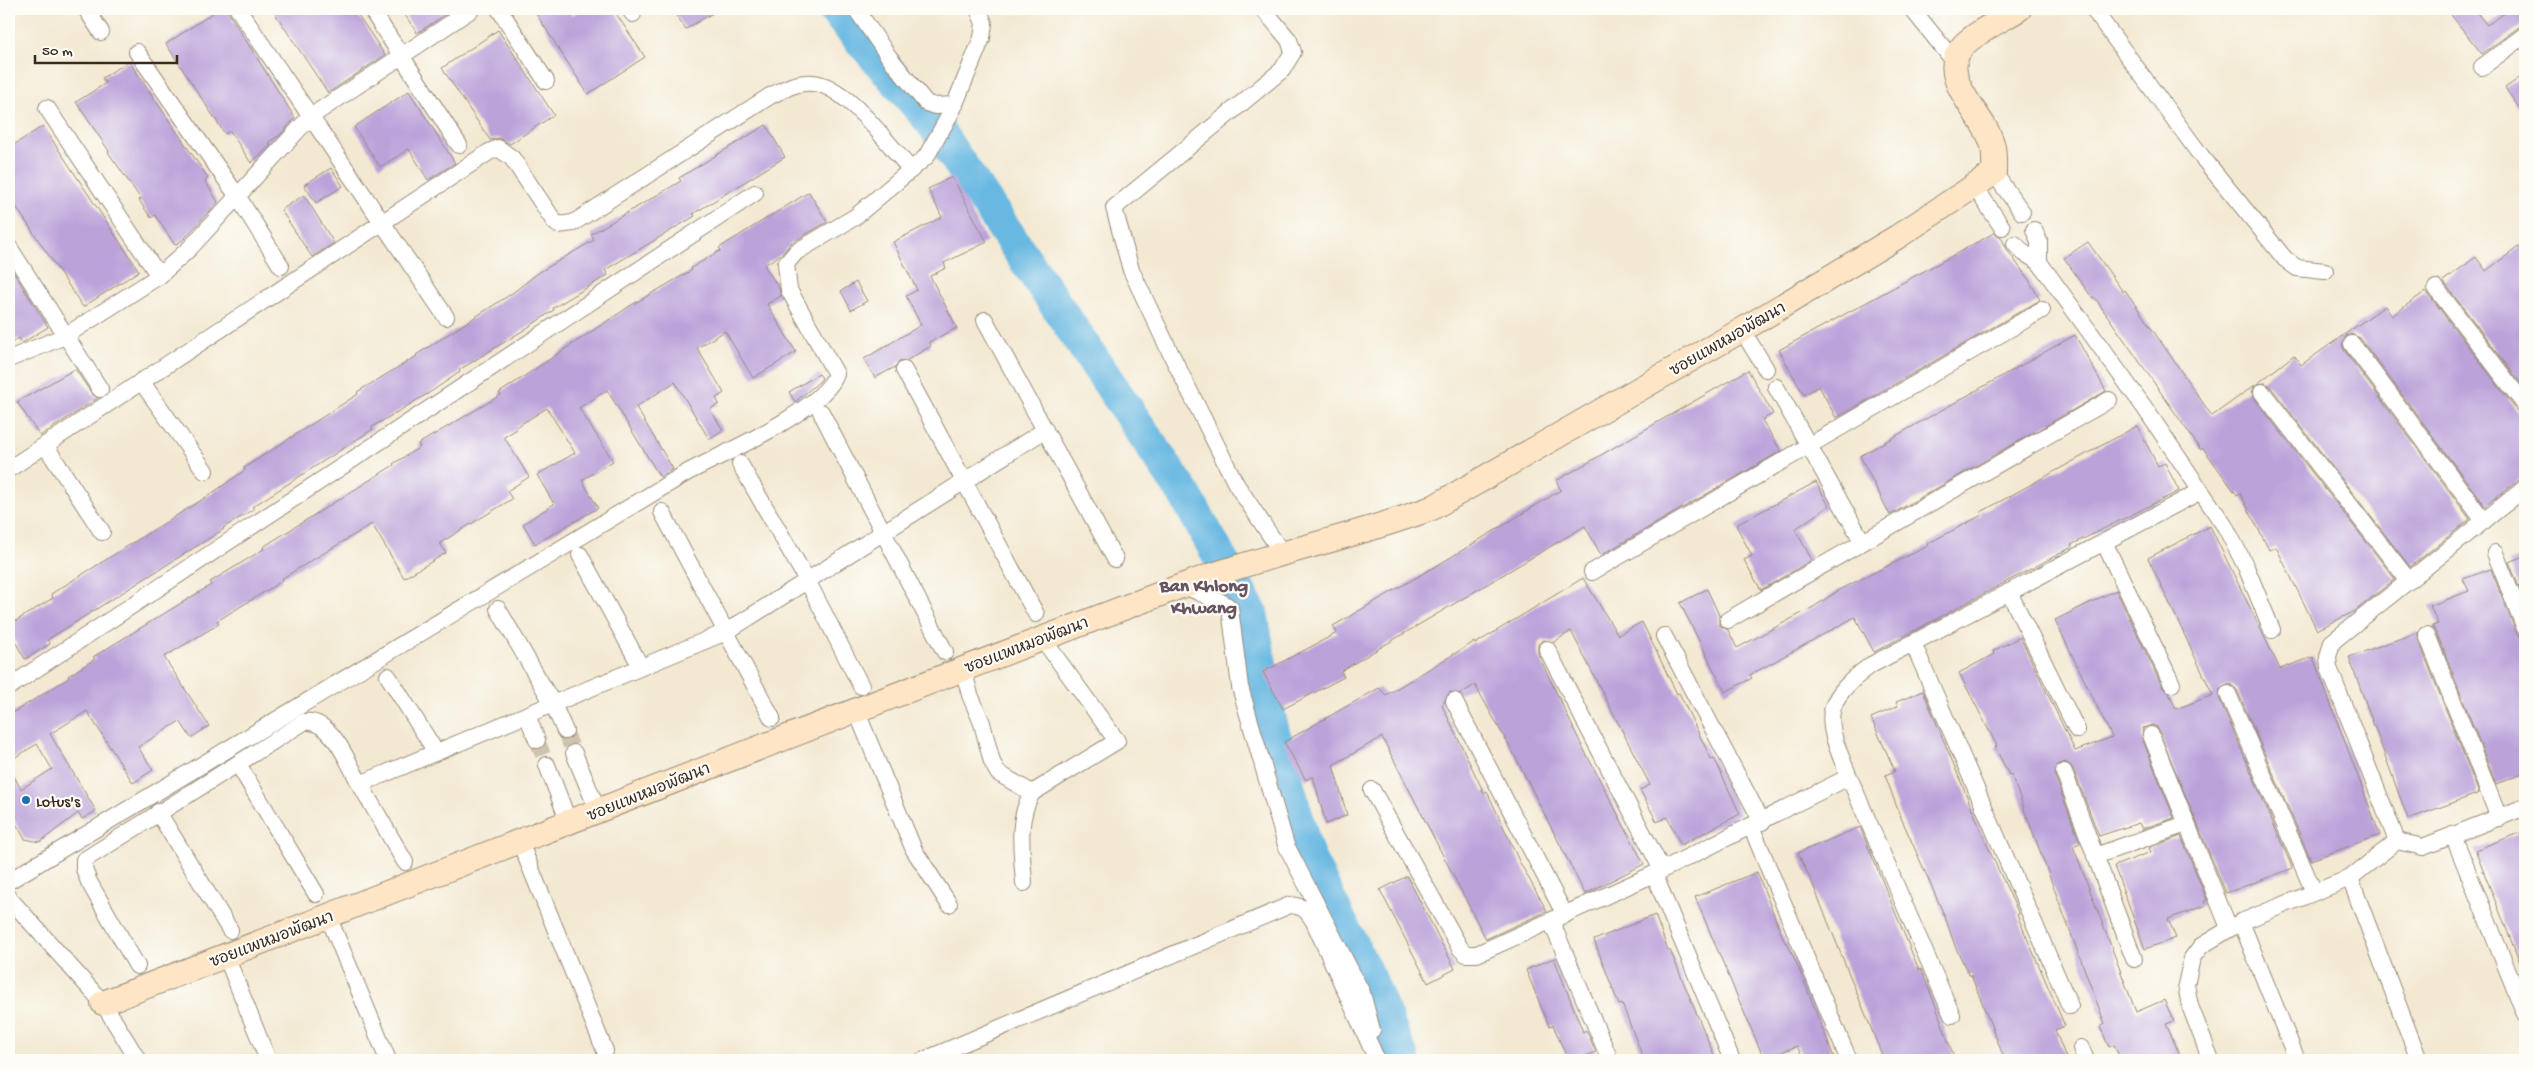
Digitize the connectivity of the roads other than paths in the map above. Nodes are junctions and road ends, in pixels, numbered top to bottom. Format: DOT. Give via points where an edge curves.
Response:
graph roads {
  1 [pos="86,9"];
  2 [pos="238,9"];
  3 [pos="371,9"];
  4 [pos="472,9"];
  5 [pos="499,9"];
  6 [pos="856,9"];
  7 [pos="978,9"];
  8 [pos="1912,9"];
  9 [pos="2019,9"];
  10 [pos="2093,9"];
  11 [pos="1264,10"];
  12 [pos="101,32"];
  13 [pos="2525,35"];
  14 [pos="138,52"];
  15 [pos="402,56"];
  16 [pos="1954,62"];
  17 [pos="2482,67"];
  18 [pos="546,81"];
  19 [pos="47,108"];
  20 [pos="954,108"];
  21 [pos="310,117"];
  22 [pos="459,145"];
  23 [pos="911,170"];
  24 [pos="1985,180"];
  25 [pos="755,193"];
  26 [pos="238,197"];
  27 [pos="2022,212"];
  28 [pos="381,222"];
  29 [pos="2002,227"];
  30 [pos="2034,230"];
  31 [pos="2015,244"];
  32 [pos="9,247"];
  33 [pos="2038,262"];
  34 [pos="281,266"];
  35 [pos="2325,271"];
  36 [pos="159,276"];
  37 [pos="2436,288"];
  38 [pos="2042,310"];
  39 [pos="446,317"];
  40 [pos="986,320"];
  41 [pos="1742,330"];
  42 [pos="65,336"];
  43 [pos="2352,344"];
  44 [pos="9,359"];
  45 [pos="1766,369"];
  46 [pos="904,370"];
  47 [pos="141,381"];
  48 [pos="1776,387"];
  49 [pos="100,389"];
  50 [pos="2262,392"];
  51 [pos="2109,400"];
  52 [pos="2525,406"];
  53 [pos="821,412"];
  54 [pos="1045,430"];
  55 [pos="45,445"];
  56 [pos="1807,446"];
  57 [pos="740,464"];
  58 [pos="9,469"];
  59 [pos="206,471"];
  60 [pos="964,481"];
  61 [pos="2525,488"];
  62 [pos="2201,491"];
  63 [pos="662,512"];
  64 [pos="2484,521"];
  65 [pos="102,532"];
  66 [pos="884,532"];
  67 [pos="1862,541"];
  68 [pos="2104,542"];
  69 [pos="1282,553"];
  70 [pos="2495,553"];
  71 [pos="580,555"];
  72 [pos="1115,559"];
  73 [pos="1592,572"];
  74 [pos="807,580"];
  75 [pos="2409,582"];
  76 [pos="1189,583"];
  77 [pos="2009,592"];
  78 [pos="498,609"];
  79 [pos="1036,614"];
  80 [pos="1728,620"];
  81 [pos="2525,628"];
  82 [pos="2272,630"];
  83 [pos="726,632"];
  84 [pos="2426,635"];
  85 [pos="1664,636"];
  86 [pos="1042,638"];
  87 [pos="1913,643"];
  88 [pos="1547,649"];
  89 [pos="945,652"];
  90 [pos="641,667"];
  91 [pos="963,668"];
  92 [pos="388,676"];
  93 [pos="2172,684"];
  94 [pos="861,686"];
  95 [pos="9,687"];
  96 [pos="2228,694"];
  97 [pos="1454,701"];
  98 [pos="553,704"];
  99 [pos="856,710"];
  100 [pos="527,715"];
  101 [pos="772,718"];
  102 [pos="2077,730"];
  103 [pos="565,731"];
  104 [pos="2151,735"];
  105 [pos="536,740"];
  106 [pos="436,752"];
  107 [pos="574,754"];
  108 [pos="238,764"];
  109 [pos="547,765"];
  110 [pos="2064,772"];
  111 [pos="1849,777"];
  112 [pos="360,784"];
  113 [pos="1372,790"];
  114 [pos="1032,793"];
  115 [pos="2525,807"];
  116 [pos="598,811"];
  117 [pos="158,812"];
  118 [pos="2499,818"];
  119 [pos="569,823"];
  120 [pos="1756,824"];
  121 [pos="2186,824"];
  122 [pos="2454,835"];
  123 [pos="2398,841"];
  124 [pos="520,842"];
  125 [pos="2095,856"];
  126 [pos="405,862"];
  127 [pos="1658,872"];
  128 [pos="2350,878"];
  129 [pos="9,881"];
  130 [pos="1024,883"];
  131 [pos="2314,892"];
  132 [pos="316,894"];
  133 [pos="9,898"];
  134 [pos="950,904"];
  135 [pos="328,916"];
  136 [pos="1558,918"];
  137 [pos="2235,925"];
  138 [pos="230,930"];
  139 [pos="226,956"];
  140 [pos="2134,960"];
  141 [pos="137,966"];
  142 [pos="103,1003"];
  143 [pos="2070,1006"];
  144 [pos="2525,1014"];
  145 [pos="1952,1015"];
  146 [pos="605,1051"];
  147 [pos="1848,1058"];
  148 [pos="138,1060"];
  149 [pos="268,1060"];
  150 [pos="388,1060"];
  151 [pos="924,1060"];
  152 [pos="1376,1060"];
  153 [pos="1386,1060"];
  154 [pos="1610,1060"];
  155 [pos="1732,1060"];
  156 [pos="2211,1060"];
  157 [pos="2296,1060"];
  158 [pos="2419,1060"];
  1 -- 12 [label="street"];
  2 -- 21 [label="street"];
  3 -- 15 [label="street"];
  4 -- 15 [label="street"];
  5 -- 18 [label="street"];
  6 -- 20 [label="street" via="926,103"];
  7 -- 20 [label="street" via="984,23 982,38"];
  8 -- 16 [label="street"];
  9 -- 16 [label="street" via="1962,47"];
  10 -- 35 [label="street" via="2202,157 2285,260 2297,268"];
  11 -- 69 [label="street" via="1289,40 1293,52 1282,70 1114,208 1131,270 1169,350 1236,484"];
  13 -- 17 [label="street"];
  14 -- 26 [label="street"];
  15 -- 21 [label="street"];
  15 -- 22 [label="street"];
  16 -- 24 [label="street" via="1960,88 1992,142"];
  19 -- 36 [label="street"];
  20 -- 23 [label="street" via="926,157"];
  21 -- 26 [label="street"];
  21 -- 28 [label="street"];
  23 -- 28 [label="street" via="850,101 829,86 812,82 795,85 770,96 573,223 558,225 512,158 498,148"];
  23 -- 129 [label="street" via="855,217 796,252 786,264 789,290 836,374 828,389 778,426 688,472"];
  24 -- 27 [label="street"];
  24 -- 29 [label="street"];
  24 -- 41 [label="street, ซอยแพหมอพัฒนา"];
  25 -- 95 [label="street"];
  26 -- 34 [label="street"];
  26 -- 36 [label="street"];
  28 -- 39 [label="street"];
  28 -- 47 [label="street"];
  30 -- 33 [label="street" via="2039,241"];
  31 -- 33 [label="street"];
  32 -- 42 [label="street"];
  33 -- 62 [label="street" via="2144,406"];
  36 -- 42 [label="street"];
  37 -- 52 [label="street"];
  38 -- 56 [label="street"];
  40 -- 54 [label="street"];
  41 -- 45 [label="street"];
  41 -- 69 [label="street, ซอยแพหมอพัฒนา" via="1432,508 1387,525"];
  42 -- 44 [label="street"];
  42 -- 49 [label="street"];
  43 -- 64 [label="street"];
  46 -- 60 [label="street"];
  47 -- 55 [label="street"];
  47 -- 59 [label="street"];
  48 -- 56 [label="street"];
  50 -- 75 [label="street"];
  51 -- 67 [label="street"];
  53 -- 66 [label="street"];
  54 -- 60 [label="street"];
  54 -- 72 [label="street"];
  55 -- 58 [label="street"];
  55 -- 65 [label="street"];
  56 -- 67 [label="street"];
  56 -- 73 [label="street"];
  57 -- 74 [label="street"];
  60 -- 66 [label="street"];
  60 -- 79 [label="street"];
  61 -- 64 [label="street"];
  62 -- 68 [label="street"];
  62 -- 82 [label="street" via="2226,528"];
  63 -- 83 [label="street"];
  64 -- 75 [label="street"];
  66 -- 74 [label="street"];
  66 -- 89 [label="street"];
  67 -- 80 [label="street"];
  68 -- 77 [label="street"];
  68 -- 93 [label="street"];
  69 -- 76 [label="street, ซอยแพหมอพัฒนา"];
  70 -- 81 [label="street"];
  71 -- 90 [label="street"];
  74 -- 83 [label="street"];
  74 -- 94 [label="street"];
  75 -- 123 [label="street" via="2332,642 2328,657 2329,668"];
  76 -- 86 [label="street, ซอยแพหมอพัฒนา"];
  76 -- 153 [label="street" via="1201,595 1223,602 1230,608 1240,687 1286,845 1364,999 1369,1024"];
  77 -- 87 [label="street"];
  77 -- 102 [label="street"];
  78 -- 98 [label="street"];
  83 -- 90 [label="street"];
  83 -- 101 [label="street"];
  84 -- 118 [label="street"];
  85 -- 120 [label="street"];
  86 -- 91 [label="street, ซอยแพหมอพัฒนา"];
  86 -- 114 [label="street" via="1117,741"];
  87 -- 111 [label="street" via="1852,680 1839,693 1832,707 1830,723"];
  87 -- 143 [label="street"];
  88 -- 127 [label="street"];
  90 -- 98 [label="street"];
  91 -- 99 [label="street, ซอยแพหมอพัฒนา"];
  91 -- 114 [label="street" via="998,773"];
  92 -- 106 [label="street"];
  96 -- 131 [label="street"];
  97 -- 136 [label="street"];
  98 -- 100 [label="street"];
  98 -- 103 [label="street"];
  99 -- 116 [label="street, ซอยแพหมอพัฒนา"];
  99 -- 134 [label="street" via="914,850"];
  100 -- 105 [label="street"];
  100 -- 106 [label="street"];
  104 -- 121 [label="street"];
  106 -- 112 [label="street"];
  107 -- 116 [label="street"];
  108 -- 112 [label="street" via="304,722 313,721 329,730"];
  108 -- 117 [label="street"];
  108 -- 132 [label="street"];
  109 -- 119 [label="street"];
  110 -- 125 [label="street"];
  111 -- 120 [label="street"];
  111 -- 145 [label="street"];
  112 -- 126 [label="street"];
  113 -- 136 [label="street" via="1466,954 1478,954"];
  114 -- 130 [label="street" via="1024,807"];
  115 -- 118 [label="street"];
  116 -- 119 [label="street, ซอยแพหมอพัฒนา"];
  117 -- 138 [label="street"];
  117 -- 141 [label="street" via="84,860 89,882"];
  118 -- 122 [label="street"];
  119 -- 124 [label="street, ซอยแพหมอพัฒนา"];
  120 -- 127 [label="street"];
  120 -- 147 [label="street"];
  121 -- 125 [label="street"];
  121 -- 137 [label="street"];
  122 -- 123 [label="street" via="2423,847"];
  122 -- 144 [label="street"];
  123 -- 128 [label="street"];
  124 -- 135 [label="street, ซอยแพหมอพัฒนา"];
  124 -- 146 [label="street"];
  125 -- 140 [label="street"];
  127 -- 136 [label="street"];
  127 -- 155 [label="street"];
  128 -- 131 [label="street"];
  128 -- 158 [label="street"];
  131 -- 137 [label="street"];
  133 -- 142 [label="street"];
  135 -- 139 [label="street, ซอยแพหมอพัฒนา"];
  135 -- 150 [label="street"];
  136 -- 154 [label="street"];
  137 -- 156 [label="street" via="2201,946 2192,958 2186,985 2190,1006"];
  137 -- 157 [label="street"];
  139 -- 142 [label="street, ซอยแพหมอพัฒนา"];
  139 -- 149 [label="street"];
  142 -- 148 [label="street"];
  151 -- 152 [label="street" via="1290,905 1307,910 1314,922"];
}
